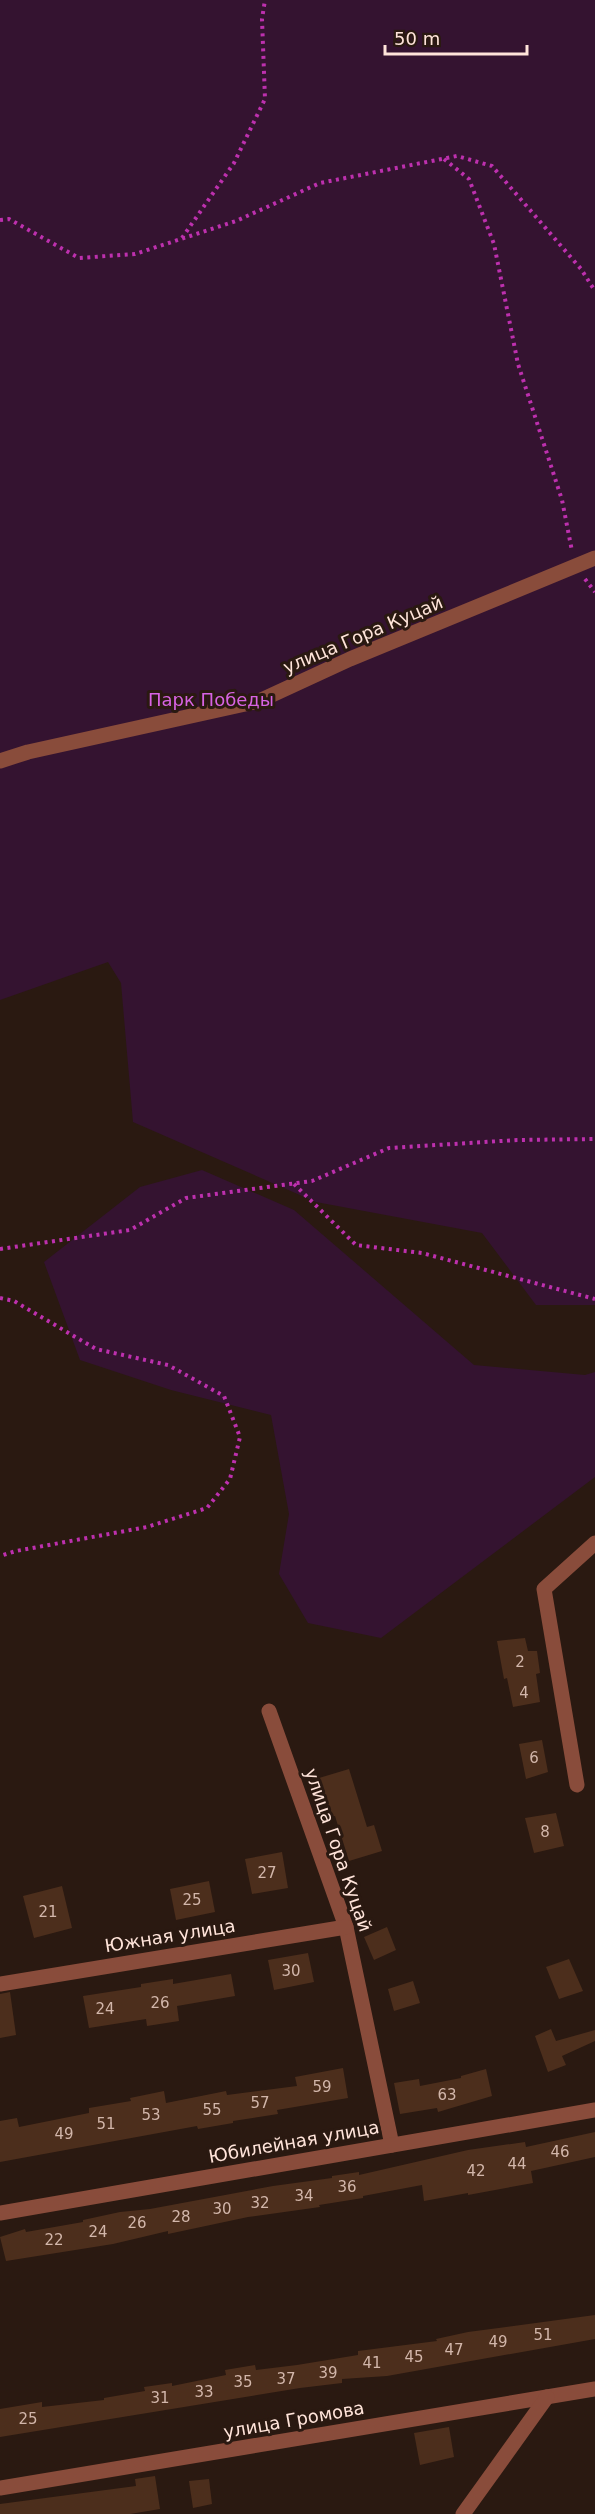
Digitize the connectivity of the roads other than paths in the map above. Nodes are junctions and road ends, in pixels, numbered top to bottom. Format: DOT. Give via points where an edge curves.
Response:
graph roads {
  1 [pos="595,558"];
  2 [pos="0,761"];
  3 [pos="595,1543"];
  4 [pos="269,1711"];
  5 [pos="577,1785"];
  6 [pos="346,1927"];
  7 [pos="0,1984"];
  8 [pos="595,2110"];
  9 [pos="392,2145"];
  10 [pos="0,2213"];
  11 [pos="595,2389"];
  12 [pos="547,2397"];
  13 [pos="0,2488"];
  14 [pos="463,2514"];
  1 -- 2 [label="street, улица Гора Куцай" via="259,701"];
  3 -- 5 [label="street" via="544,1589"];
  4 -- 6 [label="street, улица Гора Куцай"];
  6 -- 7 [label="street, Южная улица"];
  6 -- 9 [label="street, улица Гора Куцай"];
  8 -- 9 [label="street, Юбилейная улица"];
  9 -- 10 [label="street, Юбилейная улица"];
  11 -- 12 [label="street, улица Громова"];
  12 -- 13 [label="street, улица Громова"];
  12 -- 14 [label="street"];
}
